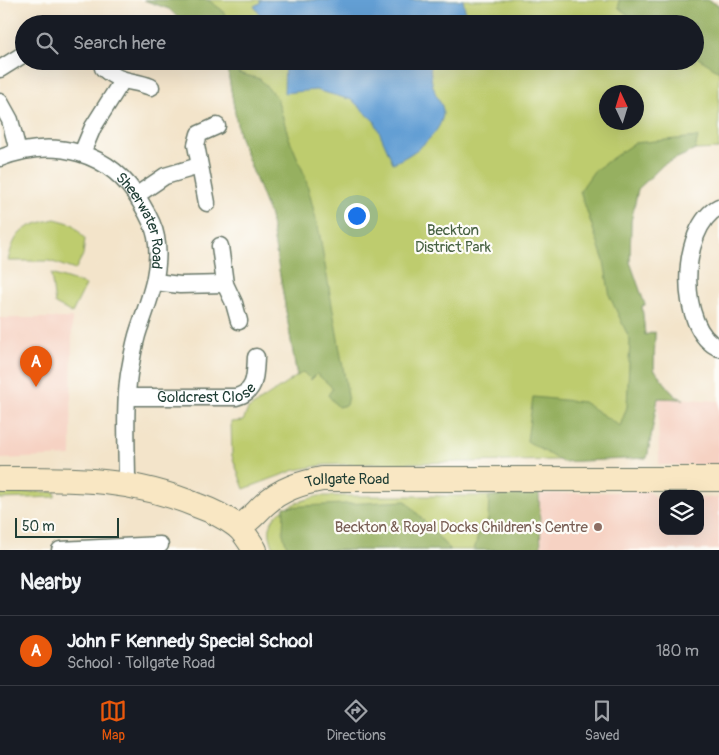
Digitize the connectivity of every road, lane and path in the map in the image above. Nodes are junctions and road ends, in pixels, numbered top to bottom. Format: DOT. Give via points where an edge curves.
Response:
graph roads {
  1 [pos="15,60"];
  2 [pos="0,69"];
  3 [pos="106,70"];
  4 [pos="122,81"];
  5 [pos="151,88"];
  6 [pos="0,102"];
  7 [pos="217,126"];
  8 [pos="18,151"];
  9 [pos="82,153"];
  10 [pos="0,158"];
  11 [pos="199,166"];
  12 [pos="137,195"];
  13 [pos="207,204"];
  14 [pos="719,207"];
  15 [pos="220,246"];
  16 [pos="155,282"];
  17 [pos="225,284"];
  18 [pos="239,321"];
  19 [pos="719,348"];
  20 [pos="256,357"];
  21 [pos="128,398"];
  22 [pos="0,479"];
  23 [pos="719,479"];
  24 [pos="127,484"];
  25 [pos="238,527"];
  26 [pos="160,545"];
  27 [pos="60,550"];
  28 [pos="255,550"];
  1 -- 2 [label="street"];
  3 -- 4 [label="street"];
  4 -- 5 [label="street" via="136,81"];
  4 -- 9 [label="street" via="93,127"];
  6 -- 8 [label="street" via="10,120"];
  7 -- 11 [label="street" via="199,134 196,145"];
  8 -- 9 [label="street, Sheerwater Road" via="55,148"];
  8 -- 10 [label="street, Sheerwater Road"];
  9 -- 12 [label="street, Sheerwater Road" via="118,172"];
  11 -- 12 [label="street" via="165,176"];
  11 -- 13 [label="street"];
  12 -- 16 [label="street, Sheerwater Road" via="150,217 156,237"];
  14 -- 19 [label="street" via="705,219 694,239 689,281 691,310 704,336"];
  15 -- 17 [label="street"];
  16 -- 17 [label="street"];
  16 -- 21 [label="street, Sheerwater Road" via="132,357"];
  17 -- 18 [label="street"];
  20 -- 21 [label="street, Goldcrest Close" via="254,381 244,395"];
  21 -- 24 [label="street, Sheerwater Road"];
  22 -- 24 [label="street" via="81,479"];
  23 -- 25 [label="street, Tollgate Road" via="322,479 278,494 263,505 251,521"];
  24 -- 25 [label="street" via="168,493"];
  25 -- 28 [label="street"];
  26 -- 27 [label="street"];
}
